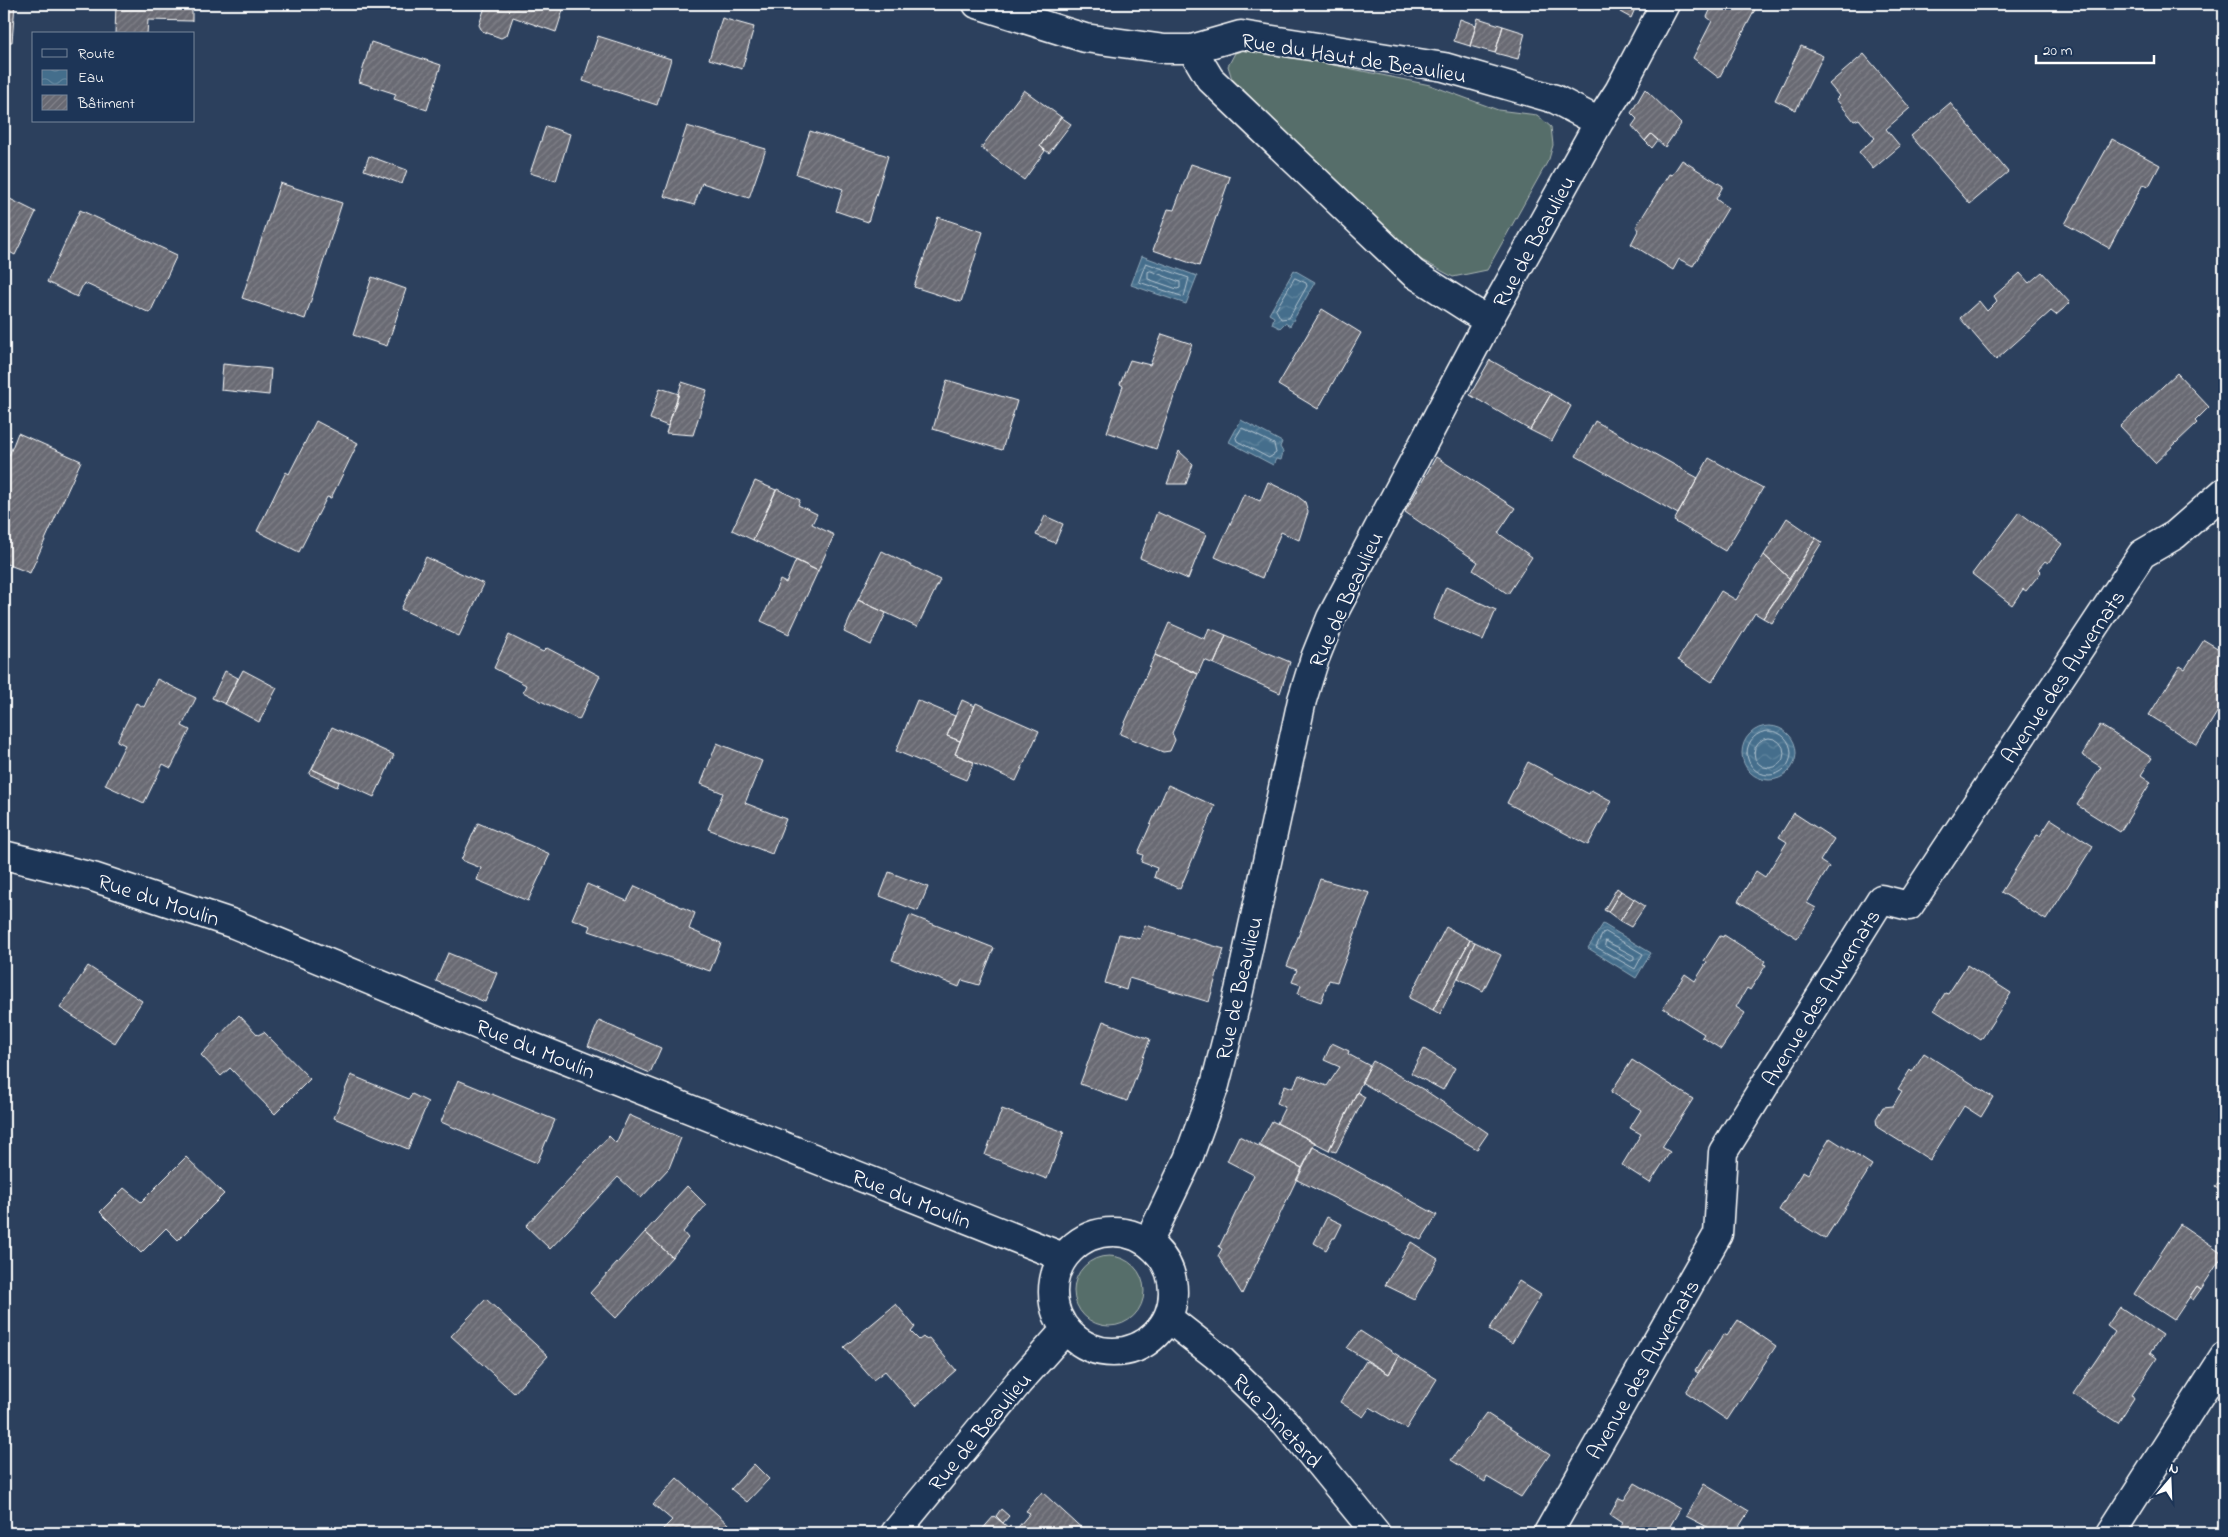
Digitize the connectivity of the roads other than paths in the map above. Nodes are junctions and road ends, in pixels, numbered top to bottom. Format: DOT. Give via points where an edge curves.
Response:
graph roads {
  1 [pos="977,4"];
  2 [pos="1665,4"];
  3 [pos="1192,49"];
  4 [pos="1599,122"];
  5 [pos="1488,321"];
  6 [pos="2224,492"];
  7 [pos="4,855"];
  8 [pos="1148,1242"];
  9 [pos="1063,1258"];
  10 [pos="1168,1318"];
  11 [pos="1066,1330"];
  12 [pos="2224,1357"];
  13 [pos="895,1533"];
  14 [pos="1376,1533"];
  15 [pos="1548,1533"];
  16 [pos="2111,1533"];
  1 -- 3 [label="street, Rue du Haut de Beaulieu" via="1085,38 1165,49"];
  2 -- 4 [label="street, Rue de Beaulieu"];
  3 -- 4 [label="street, Rue du Haut de Beaulieu" via="1240,35 1444,67 1555,99"];
  3 -- 5 [label="street" via="1210,79 1413,273"];
  4 -- 5 [label="street, Rue de Beaulieu"];
  5 -- 8 [label="street, Rue de Beaulieu" via="1331,618 1315,658 1302,700 1239,991 1215,1085 1188,1159"];
  6 -- 15 [label="street, Avenue des Auvernats" via="2175,535 2142,554 1909,906 1881,899 1723,1152 1718,1234"];
  7 -- 9 [label="street, Rue du Moulin" via="93,877 234,924 490,1030"];
  8 -- 9 [label="street" via="1131,1234 1093,1235 1076,1243"];
  8 -- 10 [label="street" via="1163,1258 1172,1277 1174,1298"];
  9 -- 11 [label="street" via="1055,1275 1052,1294 1056,1313"];
  10 -- 11 [label="street" via="1156,1334 1140,1346 1120,1352 1100,1351 1081,1343"];
  10 -- 14 [label="street, Rue Dinetard" via="1219,1358 1285,1422"];
  11 -- 13 [label="street, Rue de Beaulieu" via="1018,1383"];
  12 -- 16 [label="street"];
}
